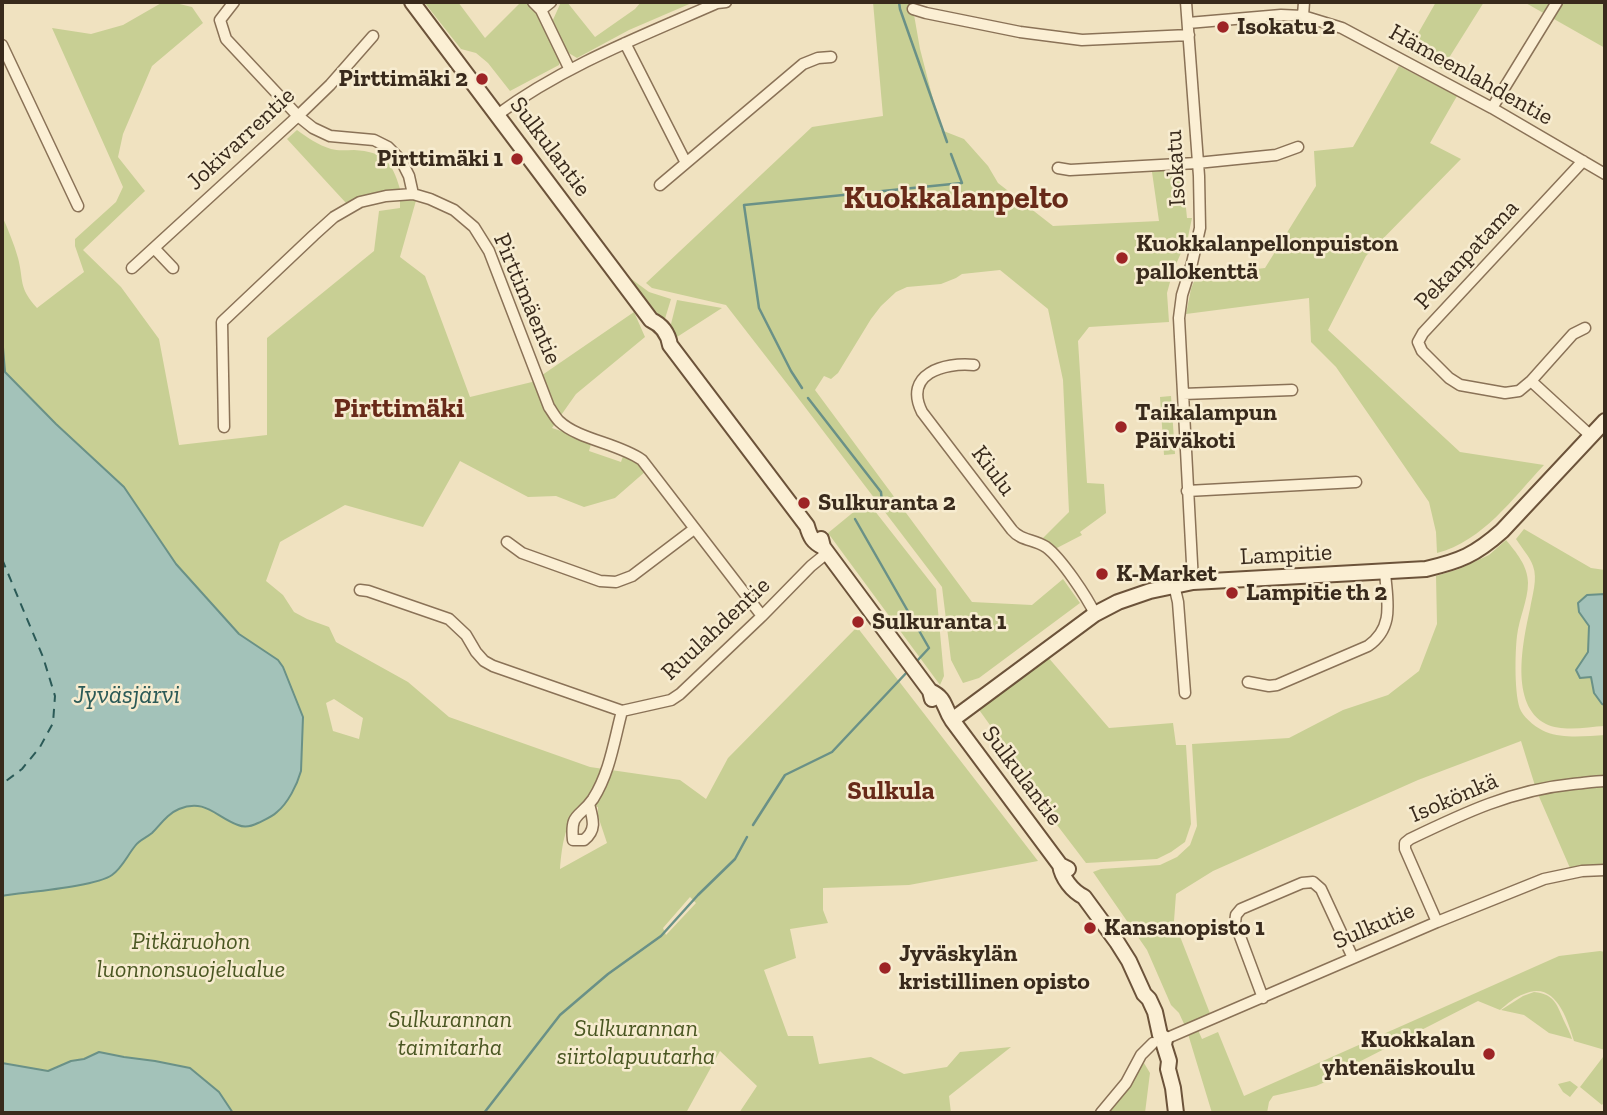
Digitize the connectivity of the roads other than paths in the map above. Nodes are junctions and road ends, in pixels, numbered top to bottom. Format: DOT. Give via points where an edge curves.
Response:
graph roads {
  1 [pos="234,2"];
  2 [pos="412,2"];
  3 [pos="533,2"];
  4 [pos="551,2"];
  5 [pos="720,2"];
  6 [pos="1186,2"];
  7 [pos="1304,2"];
  8 [pos="1557,2"];
  9 [pos="913,9"];
  10 [pos="541,10"];
  11 [pos="1303,16"];
  12 [pos="1188,23"];
  13 [pos="1189,34"];
  14 [pos="373,36"];
  15 [pos="625,43"];
  16 [pos="2,45"];
  17 [pos="831,57"];
  18 [pos="570,70"];
  19 [pos="1493,108"];
  20 [pos="497,115"];
  21 [pos="298,116"];
  22 [pos="1298,147"];
  23 [pos="1583,161"];
  24 [pos="686,163"];
  25 [pos="1198,163"];
  26 [pos="1058,167"];
  27 [pos="1605,174"];
  28 [pos="660,185"];
  29 [pos="413,194"];
  30 [pos="78,205"];
  31 [pos="154,248"];
  32 [pos="132,268"];
  33 [pos="173,268"];
  34 [pos="1584,328"];
  35 [pos="974,365"];
  36 [pos="1531,381"];
  37 [pos="1292,390"];
  38 [pos="1183,394"];
  39 [pos="1605,421"];
  40 [pos="224,427"];
  41 [pos="1591,436"];
  42 [pos="1356,482"];
  43 [pos="1187,491"];
  44 [pos="694,529"];
  45 [pos="507,542"];
  46 [pos="825,550"];
  47 [pos="1385,572"];
  48 [pos="1193,582"];
  49 [pos="1174,585"];
  50 [pos="360,590"];
  51 [pos="1095,614"];
  52 [pos="762,616"];
  53 [pos="1248,682"];
  54 [pos="1185,693"];
  55 [pos="622,711"];
  56 [pos="950,717"];
  57 [pos="1605,781"];
  58 [pos="589,804"];
  59 [pos="1605,870"];
  60 [pos="1437,922"];
  61 [pos="1353,958"];
  62 [pos="1263,998"];
  63 [pos="1159,1041"];
  64 [pos="1101,1113"];
  65 [pos="1176,1113"];
  1 -- 21 [label="street" via="220,20 226,39"];
  2 -- 20 [label="main road, Sulkulantie"];
  3 -- 10 [label="street"];
  4 -- 10 [label="street"];
  5 -- 15 [label="street"];
  6 -- 12 [label="street, Isokatu"];
  7 -- 11 [label="street"];
  8 -- 19 [label="street"];
  9 -- 13 [label="street" via="1082,40"];
  10 -- 18 [label="street"];
  11 -- 12 [label="street, Hämeenlahdentie"];
  11 -- 19 [label="street, Hämeenlahdentie" via="1342,28"];
  12 -- 13 [label="street, Isokatu"];
  13 -- 25 [label="street, Isokatu"];
  14 -- 21 [label="street, Jokivarrentie"];
  15 -- 18 [label="street"];
  15 -- 24 [label="street"];
  16 -- 30 [label="street"];
  17 -- 24 [label="street" via="803,64"];
  18 -- 20 [label="street"];
  19 -- 23 [label="street, Hämeenlahdentie"];
  20 -- 46 [label="main road, Sulkulantie" via="662,341 670,345 807,526 815,543"];
  21 -- 29 [label="street" via="330,136 373,140 388,147 401,160"];
  21 -- 31 [label="street, Jokivarrentie"];
  22 -- 25 [label="street" via="1276,155"];
  23 -- 27 [label="street, Hämeenlahdentie"];
  23 -- 36 [label="street, Pekanpatama" via="1418,342 1448,379 1460,385 1506,393 1519,391"];
  24 -- 28 [label="street"];
  25 -- 26 [label="street"];
  25 -- 38 [label="street, Isokatu" via="1200,228 1179,318"];
  29 -- 40 [label="street, Pirttimäentie" via="360,202 334,217 222,322"];
  29 -- 44 [label="street, Pirttimäentie" via="454,210 474,227 489,251 557,420 642,460"];
  31 -- 32 [label="street, Jokivarrentie"];
  31 -- 33 [label="street"];
  34 -- 36 [label="street" via="1573,334"];
  35 -- 51 [label="street, Kiulu" via="941,367 929,373 918,389 917,402 1012,530 1054,555"];
  36 -- 41 [label="street"];
  37 -- 38 [label="street"];
  38 -- 43 [label="street, Isokatu"];
  39 -- 41 [label="main road, Lampitie"];
  41 -- 47 [label="main road, Lampitie" via="1484,548 1443,565"];
  42 -- 43 [label="street"];
  43 -- 48 [label="street, Isokatu"];
  44 -- 45 [label="street" via="632,576 616,582 600,581 522,553"];
  44 -- 52 [label="street, Pirttimäentie"];
  46 -- 52 [label="street, Ruulahdentie"];
  46 -- 56 [label="main road, Sulkulantie" via="930,691 938,694"];
  47 -- 48 [label="main road, Lampitie"];
  47 -- 53 [label="street" via="1388,618 1378,639 1277,685"];
  48 -- 49 [label="main road, Lampitie"];
  49 -- 51 [label="main road, Lampitie" via="1139,594"];
  49 -- 54 [label="street"];
  50 -- 55 [label="street" via="449,619 493,666"];
  51 -- 56 [label="main road, Lampitie"];
  52 -- 55 [label="street, Ruulahdentie" via="680,694"];
  55 -- 58 [label="street" via="603,782"];
  56 -- 63 [label="main road, Sulkulantie" via="1060,865 1061,874 1117,942 1144,994"];
  57 -- 60 [label="street, Isokönkä" via="1549,786 1505,797 1410,839 1405,849"];
  59 -- 60 [label="street, Sulkutie" via="1544,879"];
  60 -- 61 [label="street, Sulkutie"];
  61 -- 62 [label="street, Sulkutie"];
  61 -- 62 [label="street" via="1321,889 1313,882 1241,909 1235,923"];
  62 -- 63 [label="street, Sulkutie"];
  63 -- 64 [label="street" via="1141,1055 1126,1083"];
  63 -- 65 [label="main road, Sulkulantie" via="1169,1061"];
}
